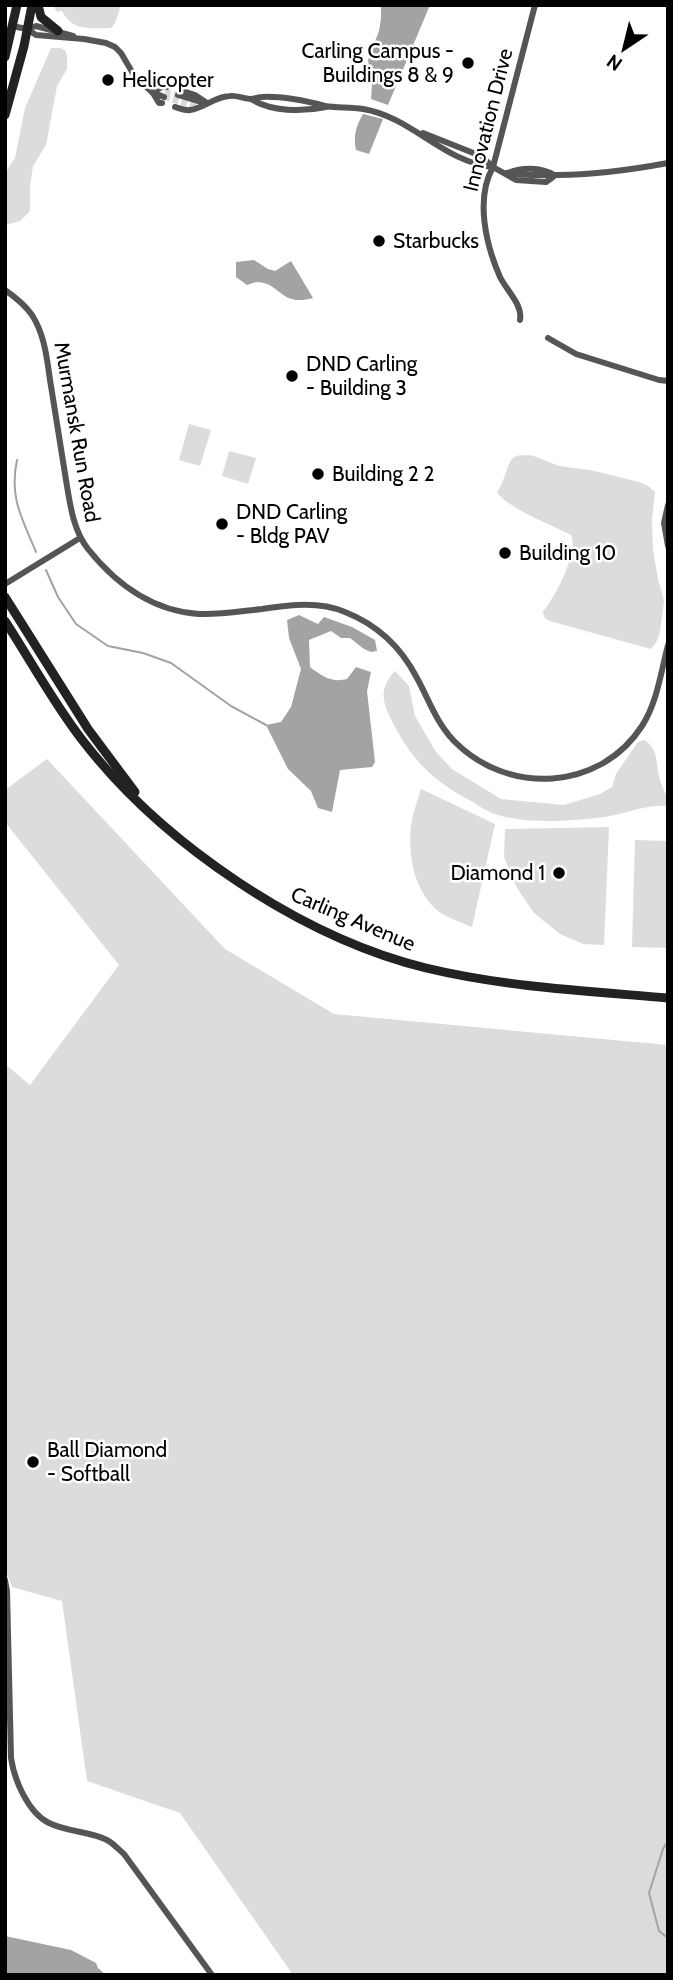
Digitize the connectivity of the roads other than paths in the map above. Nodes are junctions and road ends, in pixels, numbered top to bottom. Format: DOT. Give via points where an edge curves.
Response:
graph roads {
  1 [pos="17,5"];
  2 [pos="32,5"];
  3 [pos="38,5"];
  4 [pos="535,5"];
  5 [pos="12,26"];
  6 [pos="27,29"];
  7 [pos="58,31"];
  8 [pos="84,39"];
  9 [pos="5,57"];
  10 [pos="152,92"];
  11 [pos="179,93"];
  12 [pos="206,103"];
  13 [pos="175,107"];
  14 [pos="5,114"];
  15 [pos="668,163"];
  16 [pos="493,167"];
  17 [pos="506,173"];
  18 [pos="554,175"];
  19 [pos="5,290"];
  20 [pos="520,320"];
  21 [pos="548,338"];
  22 [pos="668,381"];
  23 [pos="668,505"];
  24 [pos="80,538"];
  25 [pos="668,546"];
  26 [pos="5,584"];
  27 [pos="5,597"];
  28 [pos="5,621"];
  29 [pos="668,645"];
  30 [pos="172,832"];
  31 [pos="668,998"];
  32 [pos="5,1580"];
  33 [pos="212,1975"];
  1 -- 5 [label="main road"];
  2 -- 6 [label="main road"];
  3 -- 7 [label="main road" via="41,17"];
  4 -- 16 [label="street, Innovation Drive"];
  5 -- 6 [label="street"];
  5 -- 9 [label="main road"];
  6 -- 7 [label="street" via="36,26"];
  6 -- 8 [label="street" via="36,35"];
  6 -- 14 [label="main road"];
  7 -- 8 [label="street"];
  8 -- 10 [label="street" via="115,47 135,77"];
  10 -- 10 [label="street" via="159,103 164,95"];
  11 -- 12 [label="street"];
  12 -- 13 [label="street" via="189,111"];
  12 -- 16 [label="street" via="230,96 262,97 366,109 418,132 455,156"];
  15 -- 18 [label="street"];
  16 -- 17 [label="street"];
  16 -- 20 [label="street, Innovation Drive" via="485,195 486,234 501,279 520,310"];
  17 -- 18 [label="street" via="546,170"];
  17 -- 18 [label="street" via="516,180 545,182"];
  19 -- 24 [label="street, Murmansk Run Road" via="32,314 43,338 69,502"];
  21 -- 22 [label="street" via="576,354"];
  23 -- 25 [label="street" via="664,523"];
  24 -- 26 [label="street"];
  24 -- 29 [label="street, Murmansk Run Road" via="119,582 174,610 208,614 322,604 369,623 407,659 435,716 452,739 479,761 513,775 575,776 622,751 647,718"];
  27 -- 30 [label="main road, Carling Avenue" via="88,729 129,785"];
  28 -- 30 [label="main road, Carling Avenue" via="83,742"];
  30 -- 31 [label="main road, Carling Avenue" via="285,911 380,953 465,977"];
  32 -- 33 [label="street" via="14,1777 43,1820 108,1840 124,1854"];
}
